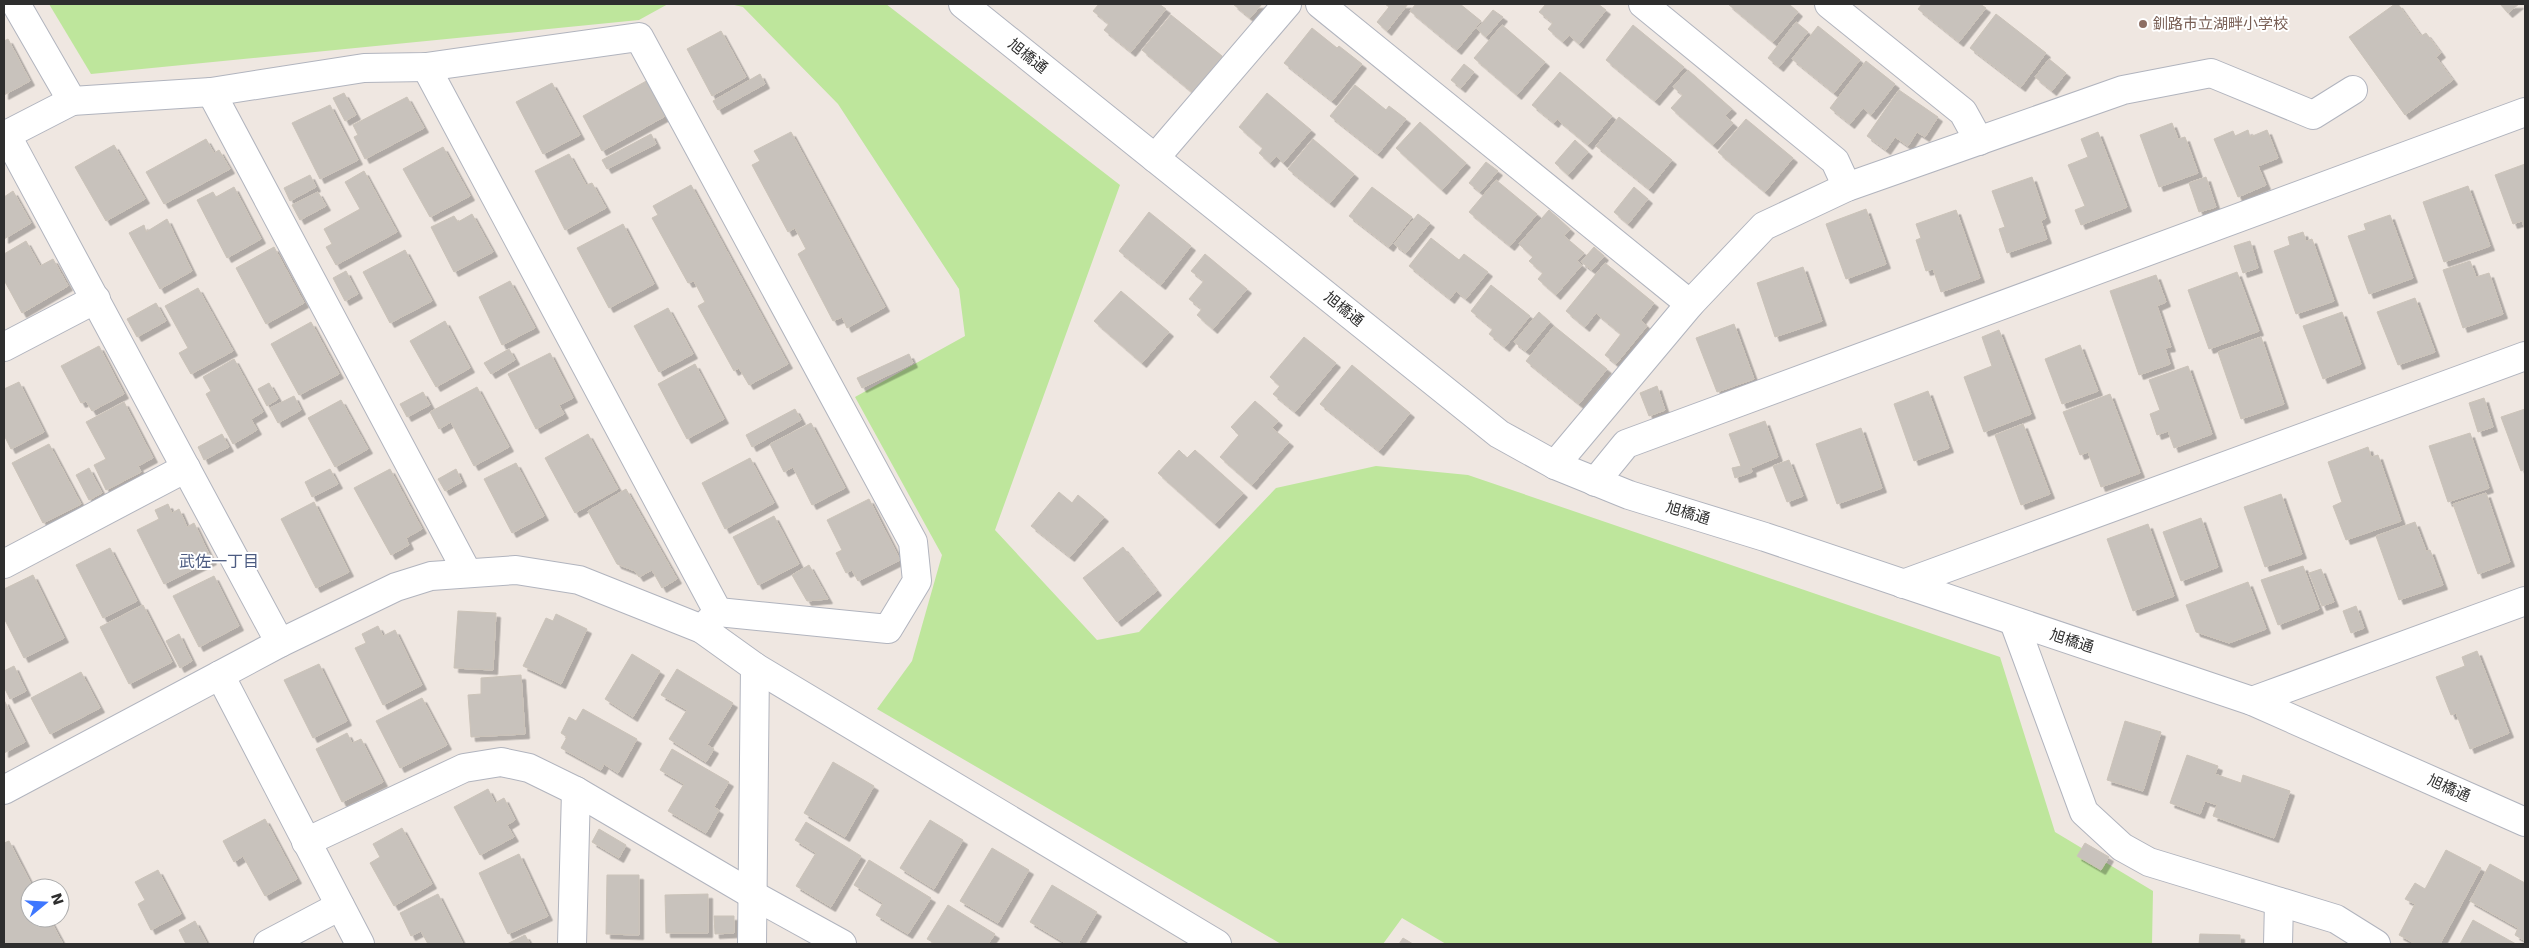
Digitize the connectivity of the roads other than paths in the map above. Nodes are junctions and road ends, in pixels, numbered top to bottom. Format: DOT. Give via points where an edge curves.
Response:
graph roads {
  1 [pos="16,4"];
  2 [pos="963,4"];
  3 [pos="1287,4"];
  4 [pos="1320,4"];
  5 [pos="1644,4"];
  6 [pos="1829,4"];
  7 [pos="426,67"];
  8 [pos="2354,90"];
  9 [pos="211,92"];
  10 [pos="72,101"];
  11 [pos="2525,112"];
  12 [pos="5,135"];
  13 [pos="1979,141"];
  14 [pos="1155,158"];
  15 [pos="1847,187"];
  16 [pos="96,299"];
  17 [pos="1690,304"];
  18 [pos="4,347"];
  19 [pos="2525,356"];
  20 [pos="1554,465"];
  21 [pos="186,468"];
  22 [pos="1595,482"];
  23 [pos="4,564"];
  24 [pos="467,572"];
  25 [pos="1903,584"];
  26 [pos="2525,601"];
  27 [pos="710,620"];
  28 [pos="2014,622"];
  29 [pos="280,643"];
  30 [pos="755,667"];
  31 [pos="220,675"];
  32 [pos="2252,701"];
  33 [pos="4,790"];
  34 [pos="576,791"];
  35 [pos="2525,822"];
  36 [pos="306,842"];
  37 [pos="753,895"];
  38 [pos="2279,902"];
  39 [pos="340,906"];
  40 [pos="268,944"];
  41 [pos="360,944"];
  42 [pos="572,944"];
  43 [pos="752,944"];
  44 [pos="842,944"];
  45 [pos="1217,944"];
  46 [pos="2278,944"];
  47 [pos="2376,944"];
  1 -- 10 [label="street"];
  2 -- 14 [label="street, 旭橋通"];
  3 -- 14 [label="street"];
  4 -- 17 [label="street"];
  5 -- 15 [label="street" via="1835,161"];
  6 -- 13 [label="street" via="1963,112"];
  7 -- 9 [label="street" via="364,68"];
  7 -- 27 [label="street"];
  7 -- 27 [label="street" via="639,38 913,542 917,581 888,629"];
  8 -- 13 [label="street" via="2313,115 2211,73 2124,90"];
  9 -- 10 [label="street"];
  9 -- 24 [label="street"];
  10 -- 12 [label="street"];
  11 -- 22 [label="street" via="1626,444"];
  12 -- 16 [label="street"];
  13 -- 15 [label="street"];
  14 -- 20 [label="street, 旭橋通" via="1499,434"];
  15 -- 17 [label="street" via="1764,226"];
  16 -- 18 [label="street"];
  16 -- 21 [label="street"];
  17 -- 20 [label="street"];
  19 -- 25 [label="street"];
  20 -- 22 [label="street, 旭橋通"];
  21 -- 23 [label="street"];
  21 -- 29 [label="street"];
  22 -- 25 [label="street, 旭橋通"];
  24 -- 27 [label="street" via="516,570 580,580"];
  24 -- 29 [label="street" via="431,576 396,587"];
  25 -- 28 [label="street, 旭橋通"];
  26 -- 32 [label="street"];
  27 -- 30 [label="street"];
  28 -- 32 [label="street, 旭橋通"];
  28 -- 38 [label="street" via="2084,812 2122,846 2149,862"];
  29 -- 31 [label="street"];
  30 -- 37 [label="street"];
  30 -- 45 [label="street"];
  31 -- 33 [label="street"];
  31 -- 36 [label="street"];
  32 -- 35 [label="street, 旭橋通"];
  34 -- 36 [label="street" via="529,768 501,762 464,768"];
  34 -- 37 [label="street"];
  34 -- 42 [label="street"];
  36 -- 39 [label="street"];
  37 -- 43 [label="street"];
  37 -- 44 [label="street"];
  38 -- 46 [label="street"];
  38 -- 47 [label="street" via="2336,919"];
  39 -- 40 [label="street"];
  39 -- 41 [label="street"];
}
